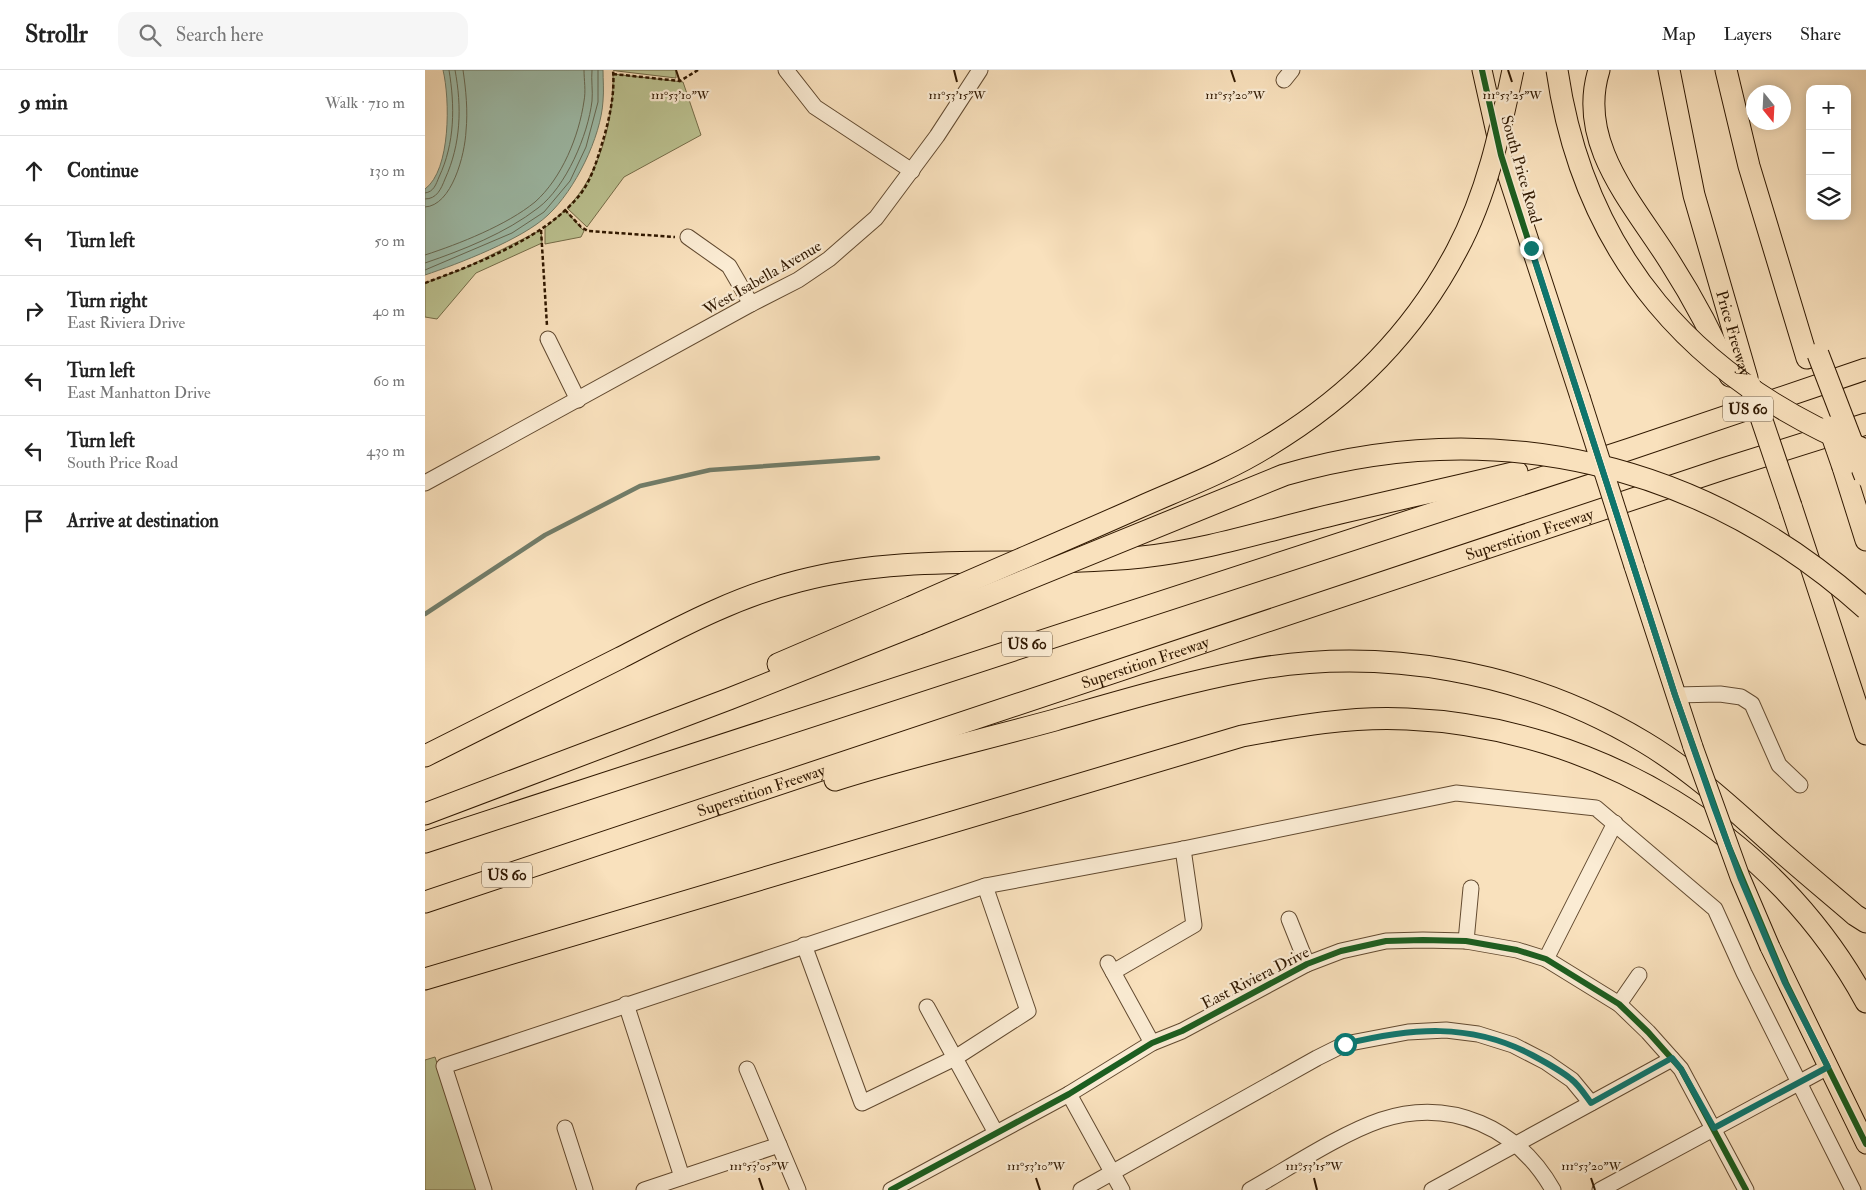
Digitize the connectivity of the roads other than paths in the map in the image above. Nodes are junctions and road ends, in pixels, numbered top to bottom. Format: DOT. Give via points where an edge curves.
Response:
graph roads {
  1 [pos="786,70"];
  2 [pos="980,70"];
  3 [pos="1482,70"];
  4 [pos="1513,70"];
  5 [pos="1557,70"];
  6 [pos="1599,70"];
  7 [pos="1669,70"];
  8 [pos="1726,70"];
  9 [pos="912,171"];
  10 [pos="688,237"];
  11 [pos="751,304"];
  12 [pos="548,339"];
  13 [pos="1813,356"];
  14 [pos="1866,369"];
  15 [pos="1740,382"];
  16 [pos="578,400"];
  17 [pos="1866,424"];
  18 [pos="1866,434"];
  19 [pos="1630,449"];
  20 [pos="1866,450"];
  21 [pos="1723,468"];
  22 [pos="1866,477"];
  23 [pos="425,483"];
  24 [pos="1866,540"];
  25 [pos="1866,608"];
  26 [pos="914,615"];
  27 [pos="1675,695"];
  28 [pos="1864,727"];
  29 [pos="425,756"];
  30 [pos="1800,785"];
  31 [pos="425,814"];
  32 [pos="1615,823"];
  33 [pos="425,842"];
  34 [pos="589,848"];
  35 [pos="1183,849"];
  36 [pos="985,886"];
  37 [pos="1471,888"];
  38 [pos="425,902"];
  39 [pos="1289,919"];
  40 [pos="1866,922"];
  41 [pos="1466,941"];
  42 [pos="804,944"];
  43 [pos="1546,959"];
  44 [pos="1307,964"];
  45 [pos="1639,975"];
  46 [pos="425,979"];
  47 [pos="1866,1002"];
  48 [pos="626,1004"];
  49 [pos="1619,1004"];
  50 [pos="927,1007"];
  51 [pos="1151,1043"];
  52 [pos="955,1058"];
  53 [pos="1672,1058"];
  54 [pos="1828,1067"];
  55 [pos="747,1069"];
  56 [pos="1799,1082"];
  57 [pos="1069,1094"];
  58 [pos="1591,1103"];
  59 [pos="565,1128"];
  60 [pos="1714,1128"];
  61 [pos="995,1133"];
  62 [pos="1517,1143"];
  63 [pos="1866,1144"];
  64 [pos="779,1145"];
  65 [pos="1112,1173"];
  66 [pos="682,1177"];
  67 [pos="484,1190"];
  68 [pos="585,1190"];
  69 [pos="643,1190"];
  70 [pos="798,1190"];
  71 [pos="891,1190"];
  72 [pos="1081,1190"];
  73 [pos="1122,1190"];
  74 [pos="1250,1190"];
  75 [pos="1432,1190"];
  76 [pos="1553,1190"];
  77 [pos="1600,1190"];
  78 [pos="1746,1190"];
  79 [pos="1853,1190"];
  1 -- 9 [label="street" via="815,107"];
  2 -- 9 [label="street, West Isabella Avenue"];
  3 -- 27 [label="main road, South Price Road, bridge" via="1501,155"];
  4 -- 26 [label="highway, bridge" via="1501,128 1481,196 1457,250 1406,330 1355,383 1298,426 1235,464"];
  5 -- 20 [label="highway, bridge" via="1566,123 1594,203 1627,264 1664,313 1714,363 1767,400"];
  6 -- 15 [label="highway" via="1593,110 1606,162 1672,265"];
  7 -- 15 [label="highway, Price Freeway" via="1693,195"];
  8 -- 13 [label="highway" via="1749,166"];
  9 -- 11 [label="street, West Isabella Avenue" via="876,218 853,241 798,280"];
  10 -- 11 [label="street" via="729,266"];
  11 -- 16 [label="street, West Isabella Avenue"];
  12 -- 16 [label="street"];
  13 -- 22 [label="highway, bridge"];
  13 -- 24 [label="highway, bridge"];
  14 -- 19 [label="highway, US 60"];
  15 -- 28 [label="highway, Price Freeway, bridge"];
  16 -- 23 [label="street, West Isabella Avenue"];
  17 -- 21 [label="highway, Superstition Freeway / US 60"];
  18 -- 21 [label="highway"];
  19 -- 29 [label="highway" via="1527,470 1185,551 1086,562 916,562 841,571 799,581 754,595 679,626"];
  19 -- 33 [label="highway, US 60"];
  21 -- 34 [label="highway, Superstition Freeway / US 60"];
  25 -- 26 [label="highway, bridge" via="1780,541 1676,489 1616,469 1541,454 1458,448 1347,460 1284,475"];
  26 -- 31 [label="highway" via="729,699"];
  27 -- 30 [label="street" via="1720,694 1741,697 1752,704 1779,765"];
  27 -- 54 [label="main road, South Price Road, bridge" via="1735,862 1770,947"];
  32 -- 35 [label="street" via="1597,808 1456,792"];
  32 -- 43 [label="street"];
  32 -- 56 [label="street" via="1715,910"];
  34 -- 38 [label="highway, Superstition Freeway / US 60"];
  34 -- 40 [label="highway" via="715,819 918,756 1204,680 1290,664 1396,663 1438,667 1528,690 1606,721 1683,768"];
  35 -- 36 [label="street"];
  35 -- 51 [label="street" via="1194,925 1111,968"];
  36 -- 42 [label="street"];
  36 -- 52 [label="street" via="1028,1012"];
  37 -- 41 [label="street"];
  39 -- 44 [label="street"];
  41 -- 43 [label="street, East Riviera Drive"];
  41 -- 44 [label="street, East Riviera Drive" via="1386,941 1341,951"];
  42 -- 48 [label="street"];
  42 -- 52 [label="street" via="862,1103"];
  43 -- 49 [label="street, East Riviera Drive"];
  44 -- 51 [label="street, East Riviera Drive" via="1182,1031"];
  45 -- 49 [label="street"];
  46 -- 47 [label="highway" via="1242,736 1295,726 1406,719 1456,723 1542,741 1596,759 1641,781 1713,826 1769,875 1821,935"];
  48 -- 66 [label="street"];
  48 -- 67 [label="street" via="444,1066"];
  49 -- 53 [label="street, East Riviera Drive"];
  50 -- 52 [label="street"];
  51 -- 57 [label="street, East Riviera Drive"];
  52 -- 61 [label="street"];
  53 -- 58 [label="street"];
  53 -- 60 [label="street, East Riviera Drive"];
  54 -- 56 [label="street"];
  54 -- 63 [label="main road, South Price Road"];
  55 -- 64 [label="street"];
  56 -- 60 [label="street"];
  56 -- 79 [label="street"];
  57 -- 61 [label="street, East Riviera Drive"];
  57 -- 65 [label="street"];
  58 -- 62 [label="street"];
  58 -- 65 [label="street" via="1572,1080 1513,1045 1478,1034 1446,1030 1408,1032 1345,1044"];
  59 -- 68 [label="street"];
  60 -- 77 [label="street"];
  60 -- 78 [label="street, East Riviera Drive"];
  61 -- 71 [label="street, East Riviera Drive"];
  62 -- 74 [label="street" via="1483,1123 1451,1115 1417,1112 1381,1120"];
  62 -- 75 [label="street"];
  62 -- 76 [label="street" via="1544,1174"];
  64 -- 66 [label="street"];
  64 -- 70 [label="street"];
  65 -- 72 [label="street"];
  65 -- 73 [label="street"];
  66 -- 69 [label="street"];
}
